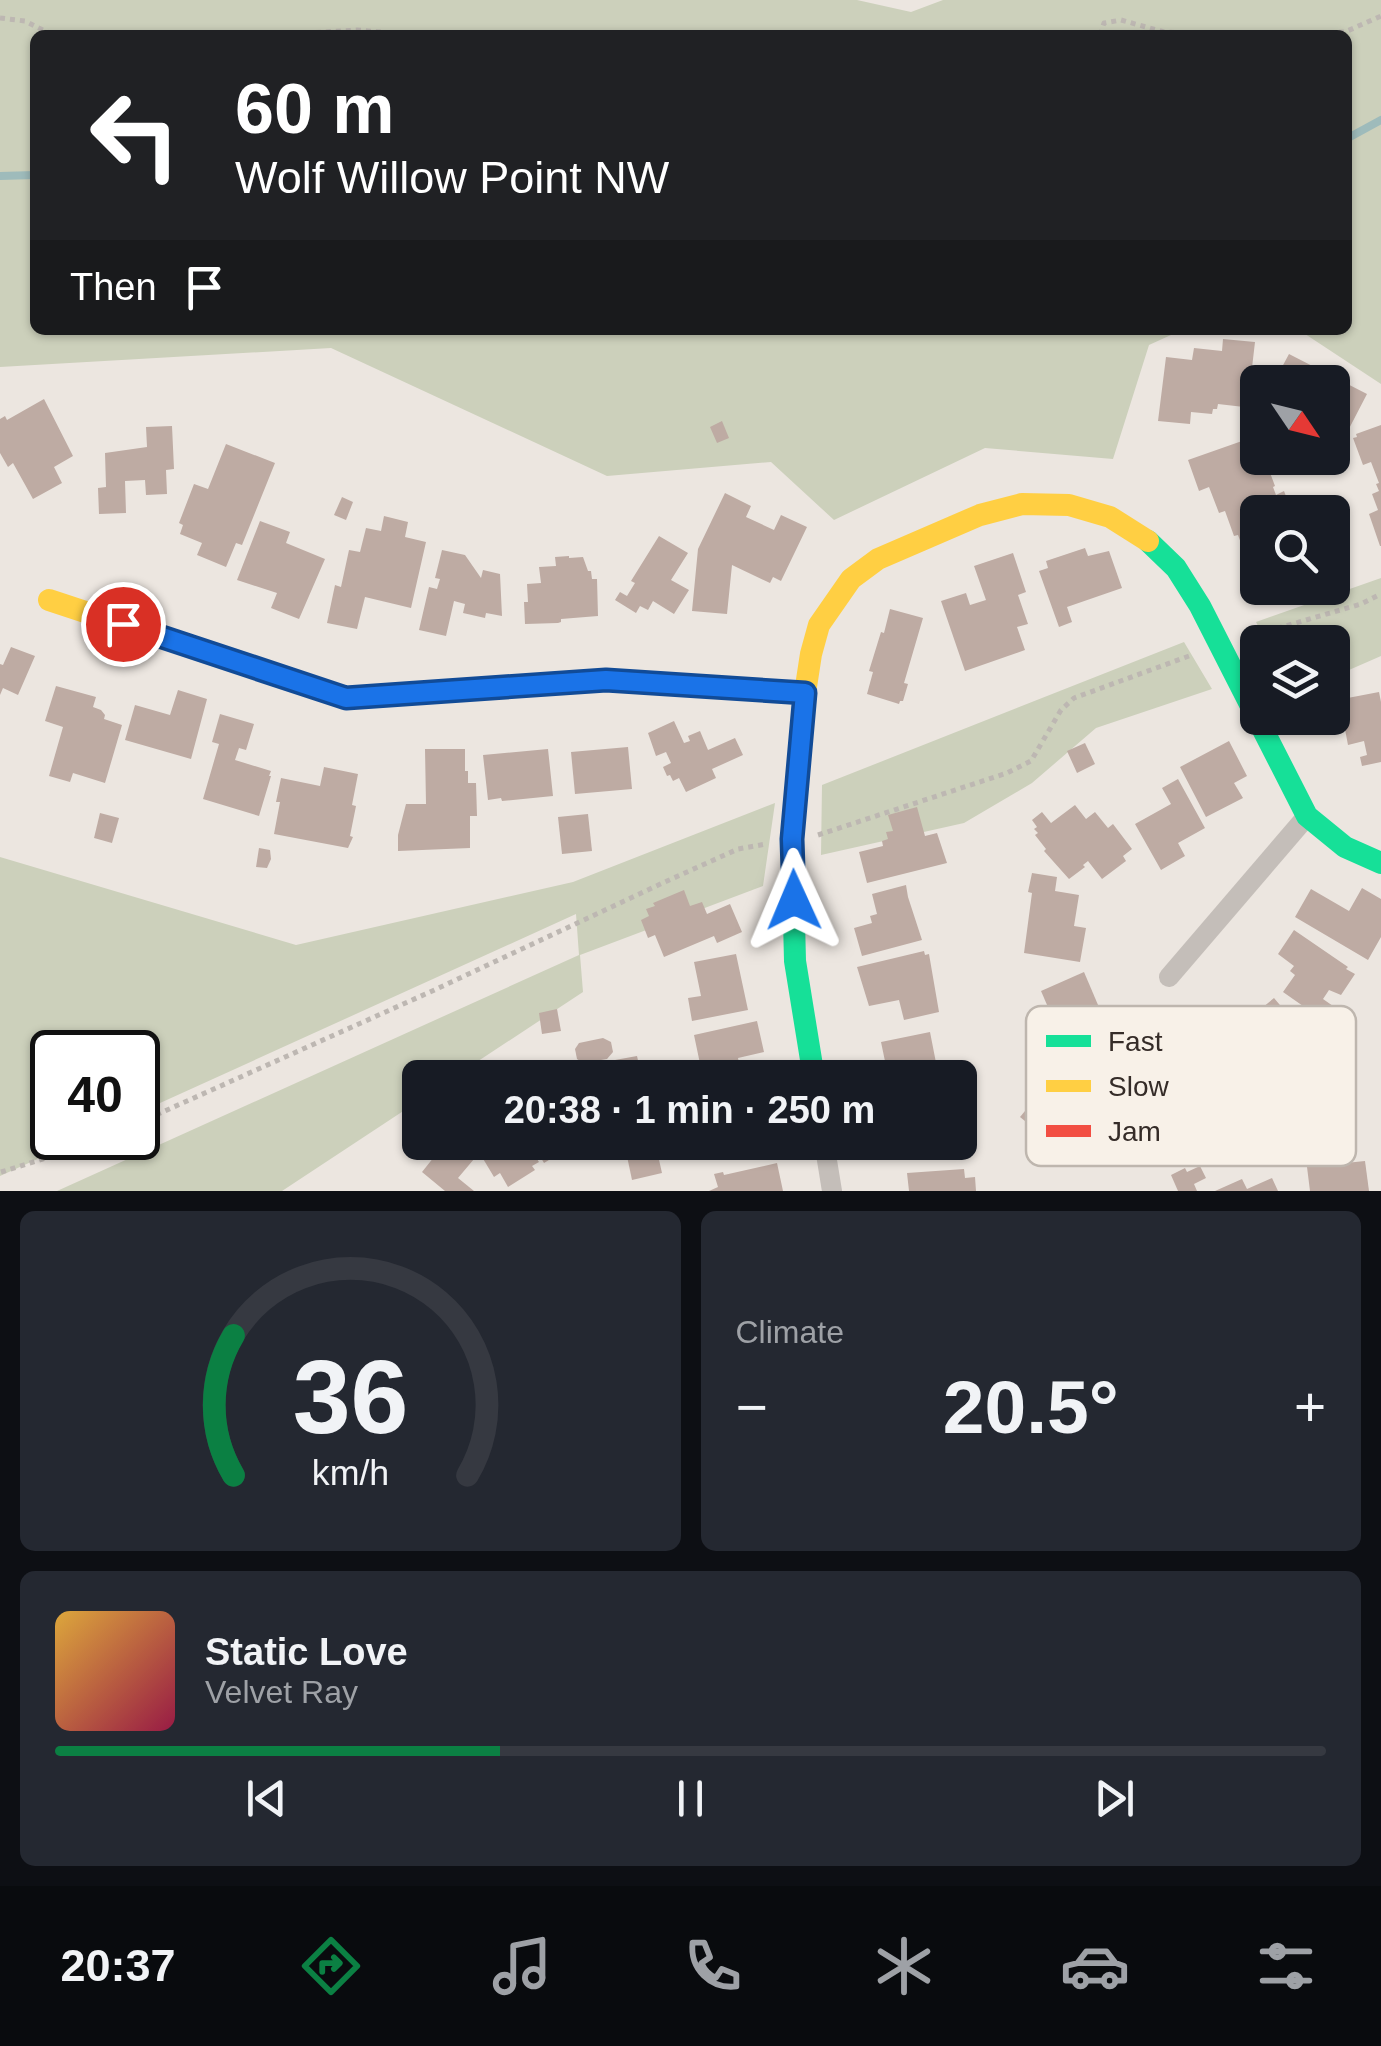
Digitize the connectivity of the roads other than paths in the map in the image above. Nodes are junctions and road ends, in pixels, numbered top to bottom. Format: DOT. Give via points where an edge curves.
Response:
graph roads {
  1 [pos="49,600"];
  2 [pos="805,693"];
  3 [pos="1307,816"];
  4 [pos="1381,864"];
  5 [pos="1169,978"];
  6 [pos="811,1060"];
  7 [pos="827,1160"];
  8 [pos="832,1191"];
  1 -- 2 [label="street" via="346,698 606,680"];
  2 -- 3 [label="street" via="818,625 851,579 878,559 980,515 1022,504 1069,505 1110,518 1176,568"];
  2 -- 6 [label="street" via="792,839 795,962"];
  3 -- 4 [label="street" via="1345,847"];
  3 -- 5 [label="street"];
  7 -- 8 [label="street"];
}
